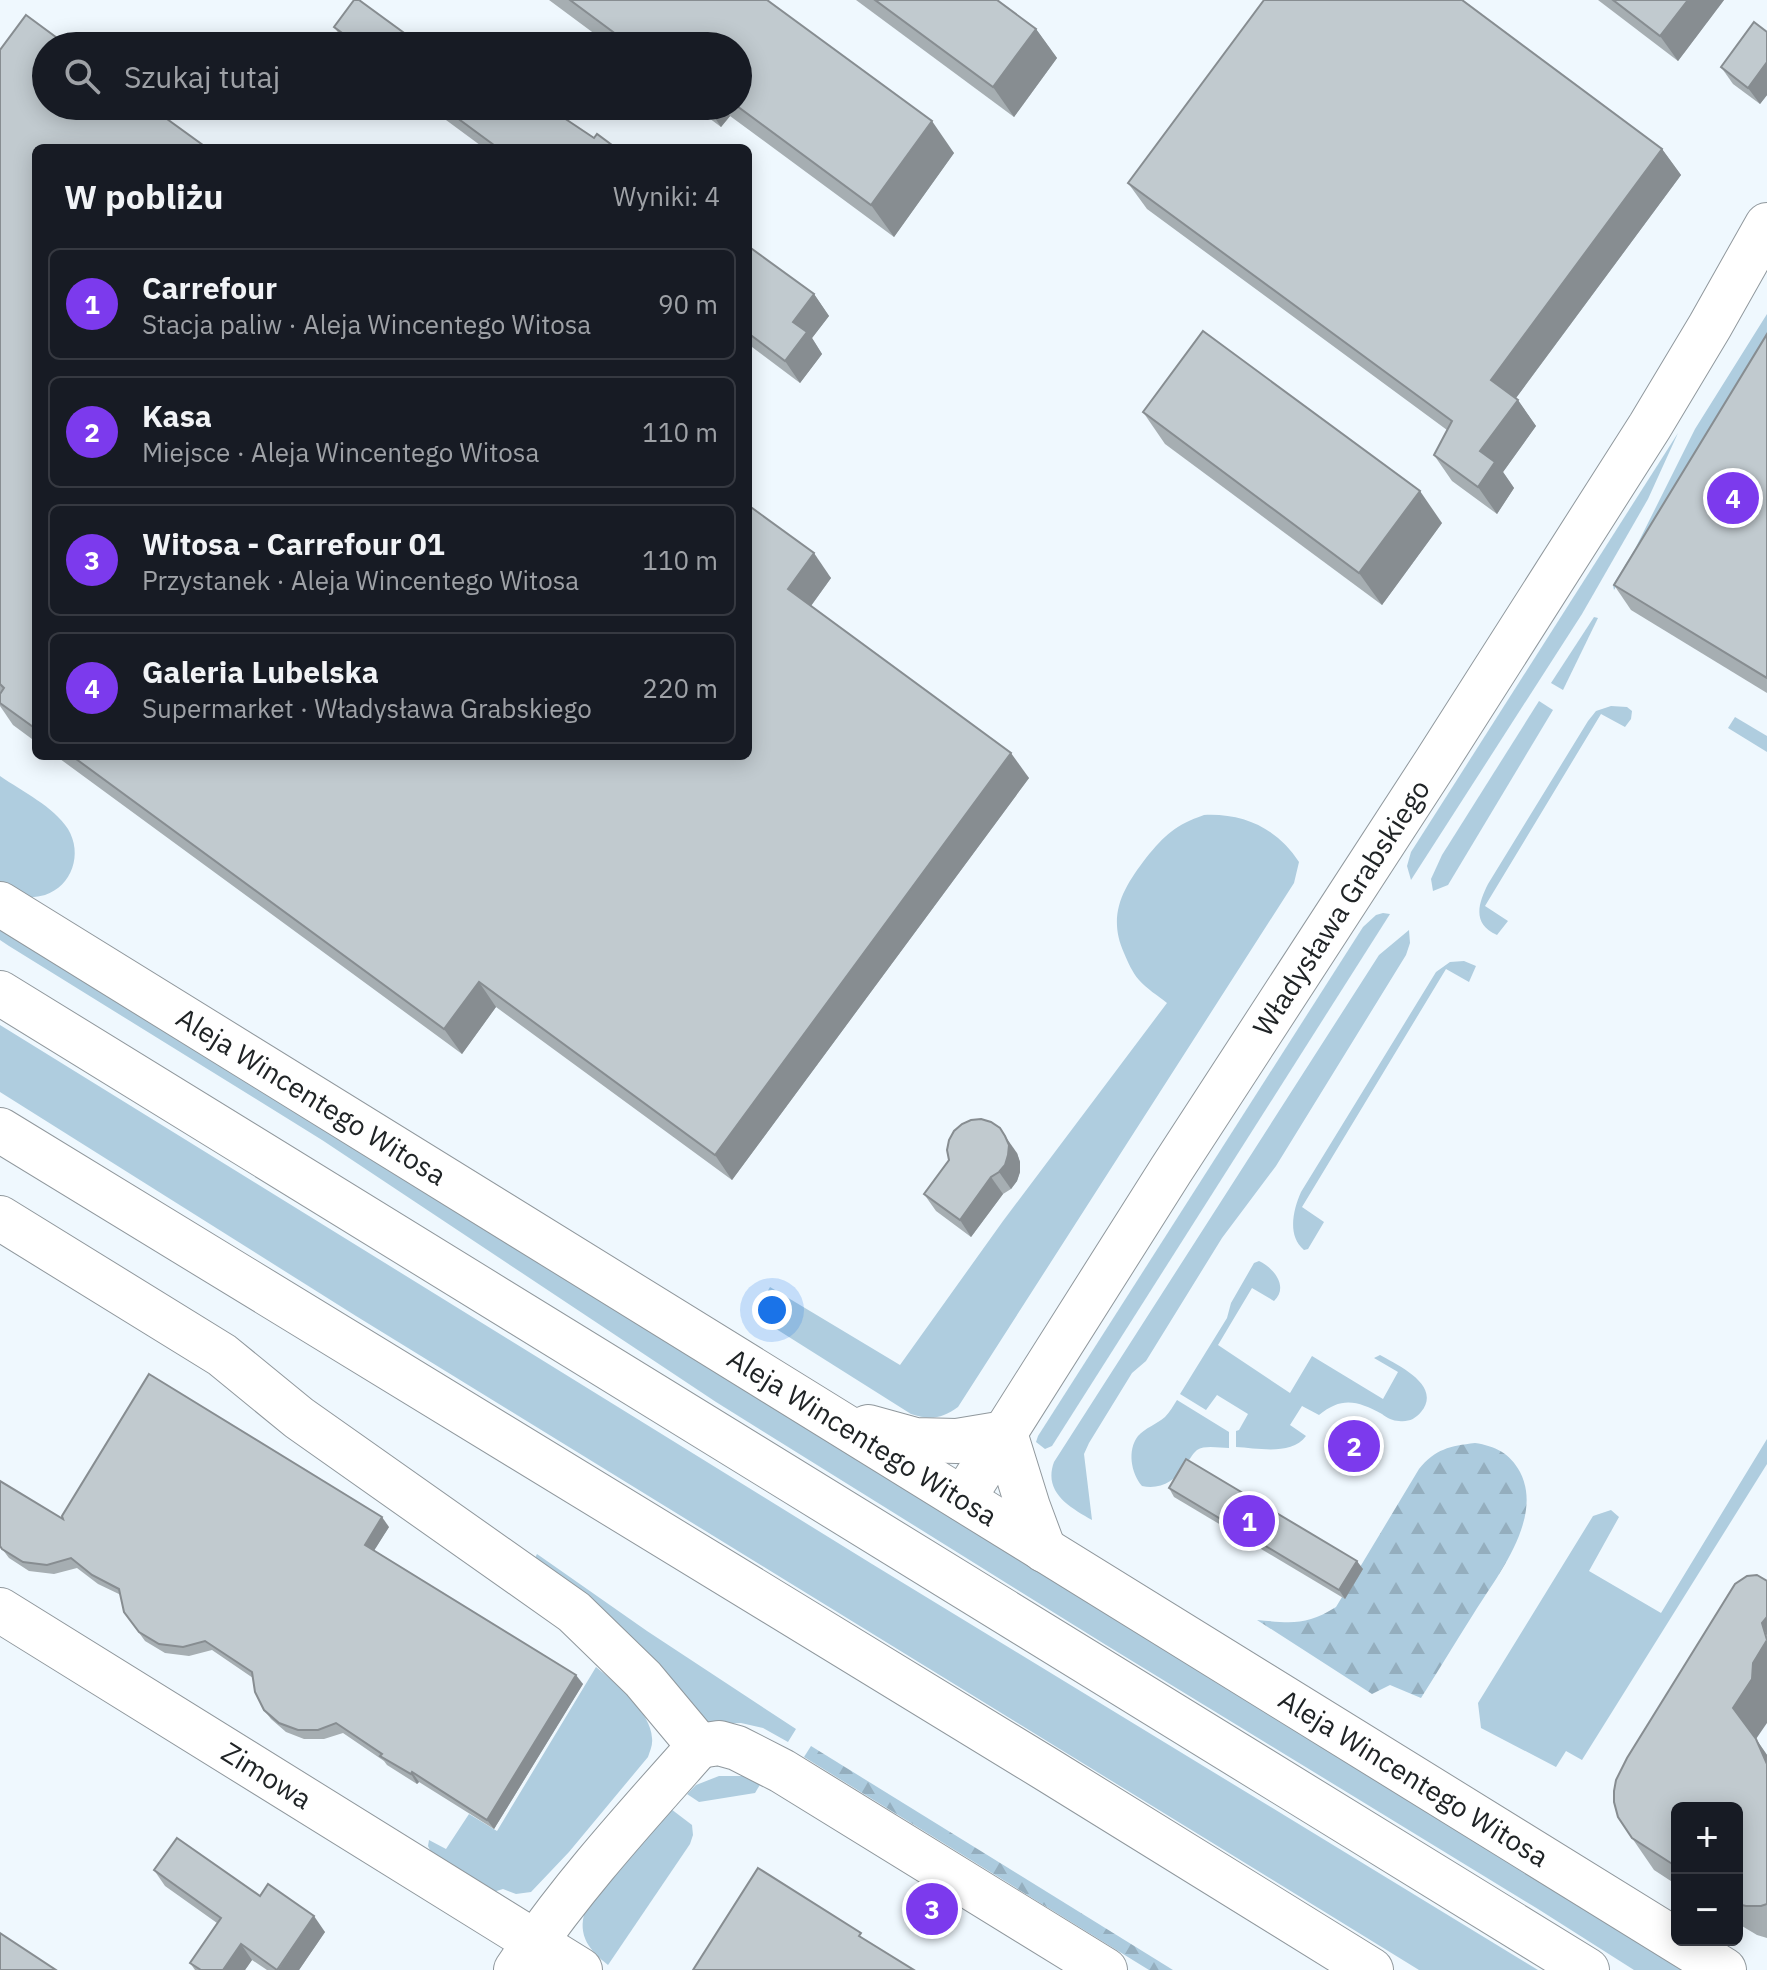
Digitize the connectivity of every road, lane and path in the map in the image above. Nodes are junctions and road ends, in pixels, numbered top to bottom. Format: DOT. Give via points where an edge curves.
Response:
graph roads {
  1 [pos="1767,225"];
  2 [pos="0,904"];
  3 [pos="0,959"];
  4 [pos="0,993"];
  5 [pos="131,1074"];
  6 [pos="0,1130"];
  7 [pos="0,1166"];
  8 [pos="0,1218"];
  9 [pos="220,1265"];
  10 [pos="828,1415"];
  11 [pos="1005,1433"];
  12 [pos="963,1499"];
  13 [pos="1044,1550"];
  14 [pos="0,1610"];
  15 [pos="699,1746"];
  16 [pos="526,1956"];
  17 [pos="580,1970"];
  18 [pos="1105,1970"];
  19 [pos="1371,1970"];
  20 [pos="1587,1970"];
  21 [pos="1724,1970"];
  1 -- 11 [label="street, Władysława Grabskiego" via="1650,426"];
  2 -- 10 [label="street, Aleja Wincentego Witosa"];
  3 -- 5 [label="street"];
  4 -- 5 [label="street"];
  5 -- 20 [label="street"];
  6 -- 9 [label="street"];
  7 -- 9 [label="street" via="84,1210"];
  8 -- 15 [label="street" via="222,1355 299,1418 574,1612 643,1679"];
  9 -- 19 [label="street"];
  10 -- 11 [label="street" via="915,1440 957,1441"];
  10 -- 12 [label="street, Aleja Wincentego Witosa"];
  11 -- 12 [label="street, Władysława Grabskiego"];
  11 -- 13 [label="street"];
  12 -- 13 [label="street, Aleja Wincentego Witosa"];
  13 -- 21 [label="street, Aleja Wincentego Witosa"];
  14 -- 16 [label="street, Zimowa"];
  15 -- 16 [label="street"];
  15 -- 18 [label="street" via="719,1743 756,1756"];
  16 -- 17 [label="street, Zimowa"];
}
